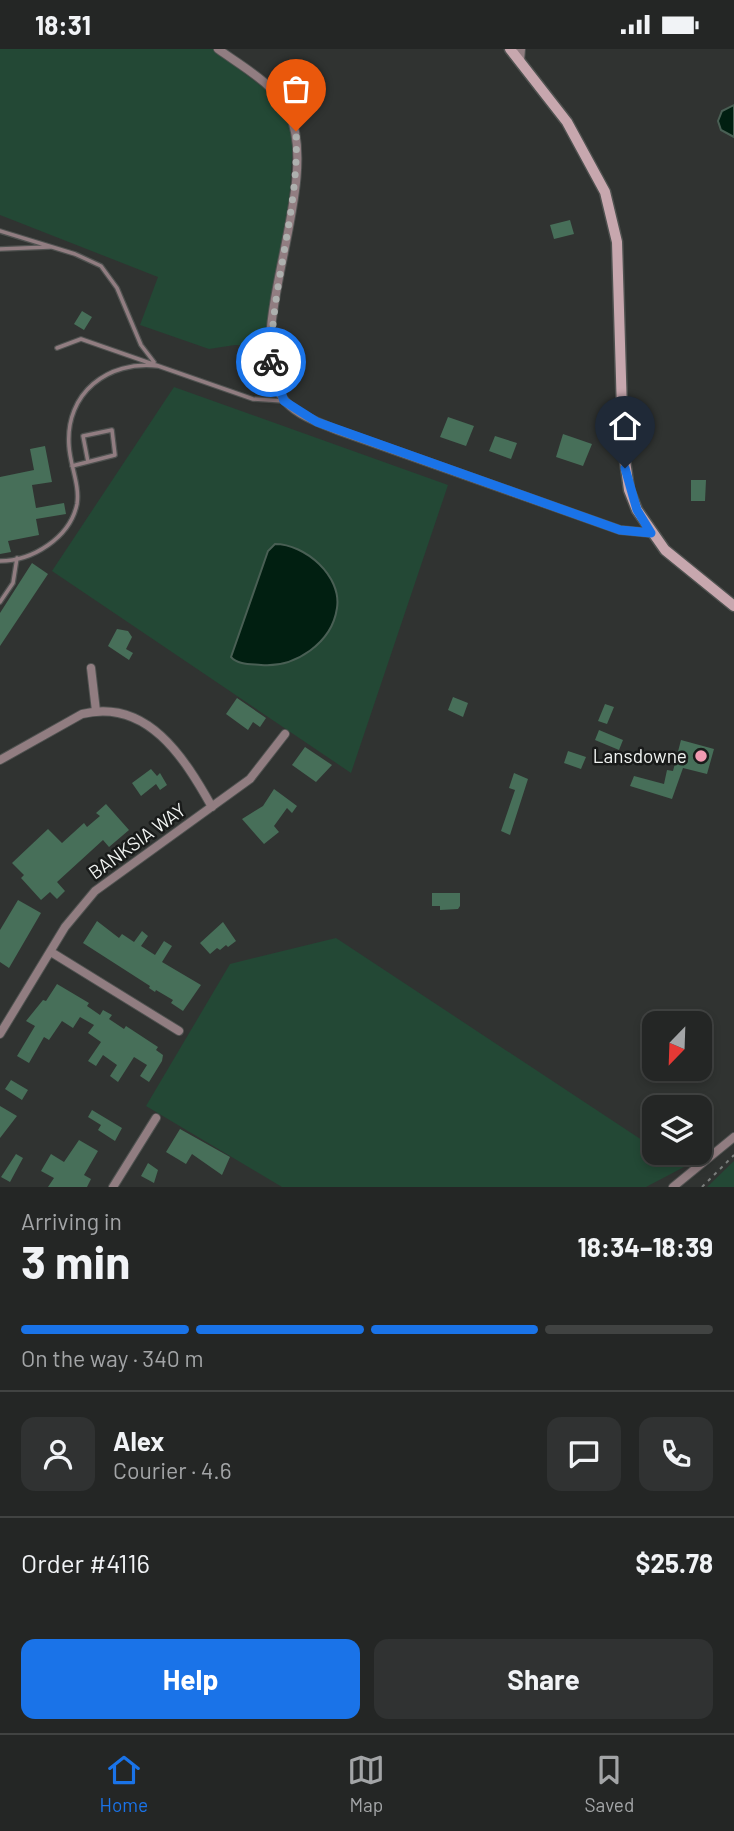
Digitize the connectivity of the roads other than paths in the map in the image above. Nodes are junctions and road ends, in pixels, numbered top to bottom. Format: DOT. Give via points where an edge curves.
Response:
graph roads {
  1 [pos="218,49"];
  2 [pos="510,49"];
  3 [pos="521,55"];
  4 [pos="0,231"];
  5 [pos="55,247"];
  6 [pos="0,249"];
  7 [pos="57,348"];
  8 [pos="158,366"];
  9 [pos="284,401"];
  10 [pos="88,462"];
  11 [pos="72,466"];
  12 [pos="651,533"];
  13 [pos="17,558"];
  14 [pos="0,561"];
  15 [pos="0,602"];
  16 [pos="734,606"];
  17 [pos="91,668"];
  18 [pos="96,711"];
  19 [pos="285,734"];
  20 [pos="0,760"];
  21 [pos="212,807"];
  22 [pos="51,952"];
  23 [pos="2,1030"];
  24 [pos="179,1031"];
  25 [pos="156,1118"];
  26 [pos="734,1137"];
  27 [pos="113,1187"];
  28 [pos="673,1187"];
  1 -- 9 [label="street" via="282,99 296,131 292,209 271,339 271,363"];
  2 -- 3 [label="street"];
  3 -- 12 [label="street" via="567,122 605,192 617,242 625,468 637,510"];
  4 -- 5 [label="lane"];
  5 -- 6 [label="lane"];
  5 -- 8 [label="lane" via="101,266 117,288 141,345"];
  7 -- 8 [label="lane" via="81,339"];
  8 -- 9 [label="lane" via="253,399"];
  8 -- 11 [label="lane" via="125,366 86,389 68,434"];
  9 -- 12 [label="street" via="317,422 348,434 620,530"];
  10 -- 10 [label="lane" via="115,455 112,430 83,436"];
  10 -- 11 [label="lane"];
  11 -- 13 [label="lane" via="77,504 68,525 50,544"];
  12 -- 16 [label="street" via="681,565"];
  13 -- 14 [label="lane"];
  13 -- 15 [label="lane" via="13,583"];
  17 -- 18 [label="street"];
  18 -- 20 [label="street" via="67,721"];
  18 -- 21 [label="street" via="122,712 152,727 177,754"];
  19 -- 21 [label="street, BANKSIA WAY" via="250,779"];
  21 -- 22 [label="street, BANKSIA WAY" via="95,891"];
  22 -- 23 [label="street, BANKSIA WAY"];
  22 -- 24 [label="street"];
  25 -- 27 [label="street"];
  26 -- 28 [label="street"];
}
